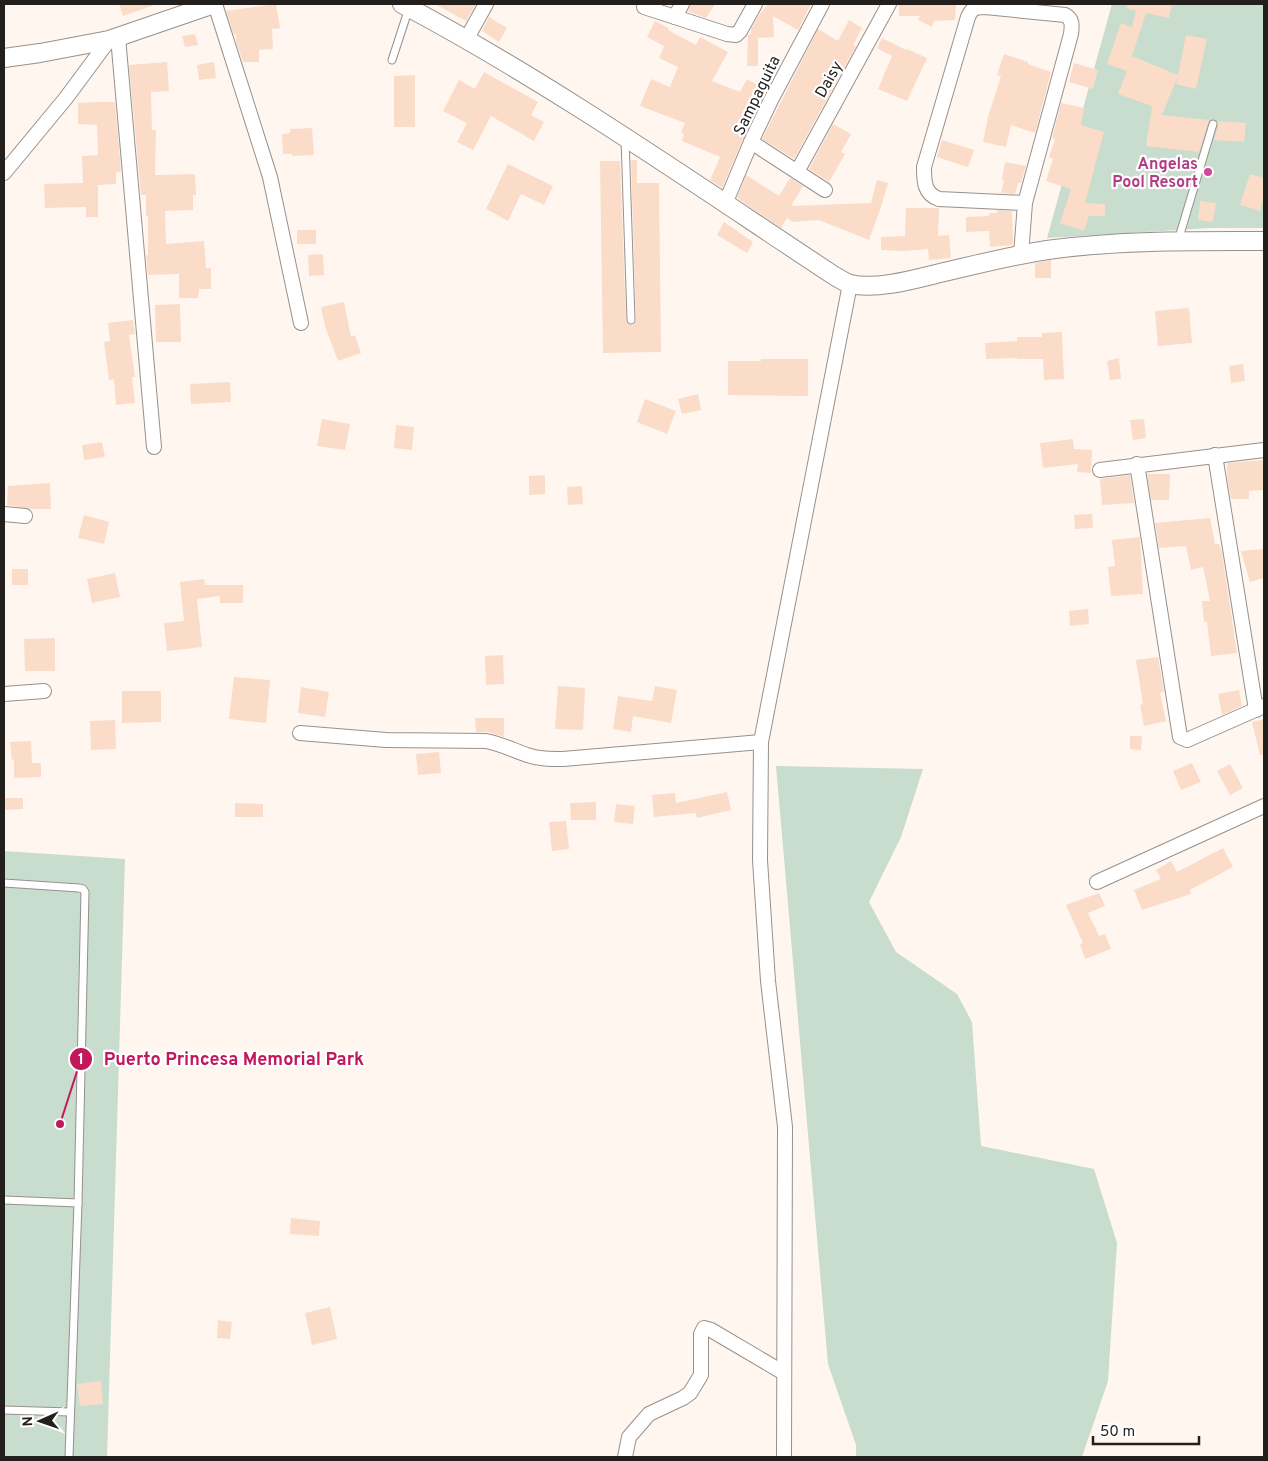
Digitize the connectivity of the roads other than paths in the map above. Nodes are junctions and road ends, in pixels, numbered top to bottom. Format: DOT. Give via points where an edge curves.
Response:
graph roads {
  1 [pos="214,4"];
  2 [pos="486,4"];
  3 [pos="682,4"];
  4 [pos="755,4"];
  5 [pos="822,4"];
  6 [pos="889,4"];
  7 [pos="406,6"];
  8 [pos="644,7"];
  9 [pos="676,16"];
  10 [pos="466,38"];
  11 [pos="113,39"];
  12 [pos="4,58"];
  13 [pos="392,60"];
  14 [pos="1213,124"];
  15 [pos="624,138"];
  16 [pos="751,142"];
  17 [pos="798,172"];
  18 [pos="4,173"];
  19 [pos="824,190"];
  20 [pos="1025,203"];
  21 [pos="726,204"];
  22 [pos="1264,240"];
  23 [pos="1178,241"];
  24 [pos="1021,255"];
  25 [pos="850,284"];
  26 [pos="631,320"];
  27 [pos="301,323"];
  28 [pos="154,447"];
  29 [pos="1264,450"];
  30 [pos="1215,455"];
  31 [pos="1137,464"];
  32 [pos="1100,470"];
  33 [pos="4,514"];
  34 [pos="25,516"];
  35 [pos="44,691"];
  36 [pos="4,694"];
  37 [pos="1260,708"];
  38 [pos="300,733"];
  39 [pos="761,742"];
  40 [pos="1264,806"];
  41 [pos="4,882"];
  42 [pos="1097,882"];
  43 [pos="4,1200"];
  44 [pos="78,1203"];
  45 [pos="784,1373"];
  46 [pos="4,1410"];
  47 [pos="70,1412"];
  48 [pos="68,1457"];
  49 [pos="624,1457"];
  50 [pos="784,1457"];
  1 -- 11 [label="street"];
  1 -- 27 [label="street" via="270,177"];
  2 -- 10 [label="street"];
  3 -- 9 [label="street"];
  4 -- 9 [label="street" via="736,35"];
  5 -- 16 [label="street, Sampaguita"];
  6 -- 17 [label="street, Daisy"];
  7 -- 10 [label="street"];
  7 -- 13 [label="lane"];
  8 -- 9 [label="street"];
  10 -- 15 [label="street"];
  11 -- 12 [label="street"];
  11 -- 18 [label="street"];
  11 -- 28 [label="street"];
  14 -- 23 [label="lane"];
  15 -- 21 [label="street"];
  15 -- 26 [label="lane"];
  16 -- 17 [label="street"];
  16 -- 21 [label="street, Sampaguita"];
  17 -- 19 [label="street"];
  20 -- 20 [label="street" via="1071,34 1071,21 1065,15 974,8 968,17 924,167 925,186 928,193 939,199"];
  20 -- 24 [label="street"];
  21 -- 25 [label="street"];
  22 -- 23 [label="street"];
  23 -- 24 [label="street" via="1054,249"];
  24 -- 25 [label="street" via="909,280 874,285"];
  25 -- 39 [label="street"];
  29 -- 30 [label="street"];
  30 -- 31 [label="street"];
  30 -- 37 [label="street"];
  31 -- 32 [label="street"];
  31 -- 37 [label="street" via="1180,737 1187,740"];
  33 -- 34 [label="street"];
  35 -- 36 [label="street"];
  38 -- 39 [label="street" via="386,740 486,741 542,759"];
  39 -- 45 [label="street" via="760,860 768,981 784,1127"];
  40 -- 42 [label="street"];
  41 -- 44 [label="lane" via="79,888 85,892"];
  43 -- 44 [label="lane"];
  44 -- 47 [label="lane"];
  45 -- 49 [label="street" via="704,1328 701,1376 690,1393 649,1414 629,1437"];
  45 -- 50 [label="street"];
  46 -- 47 [label="lane"];
  47 -- 48 [label="lane"];
}
